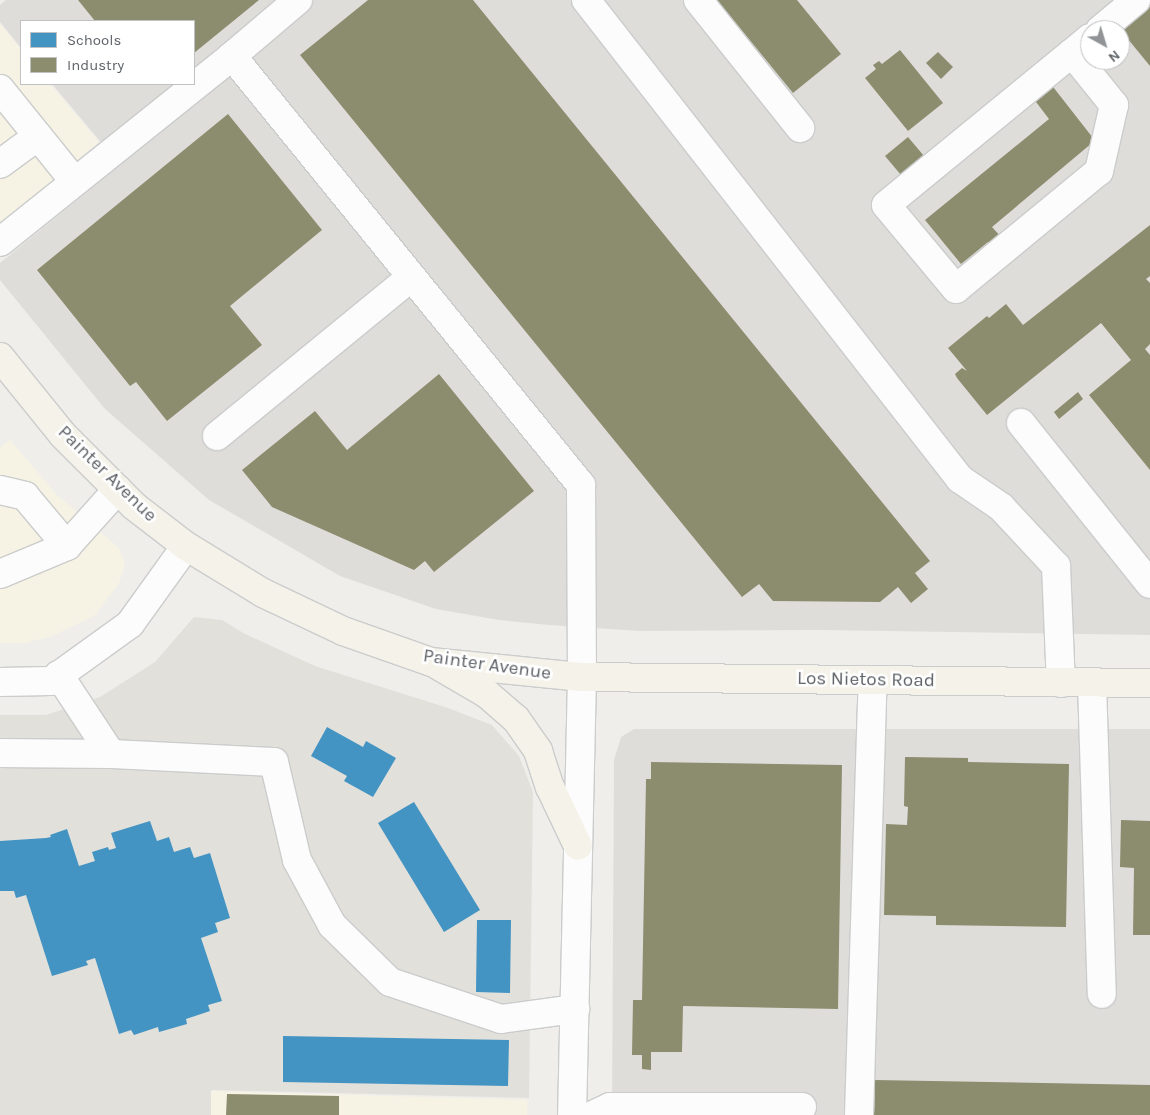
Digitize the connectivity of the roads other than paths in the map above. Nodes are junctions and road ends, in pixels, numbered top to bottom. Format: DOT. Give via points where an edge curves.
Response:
graph roads {
  1 [pos="298,0"];
  2 [pos="586,0"];
  3 [pos="698,0"];
  4 [pos="1136,0"];
  5 [pos="1112,20"];
  6 [pos="1081,46"];
  7 [pos="232,56"];
  8 [pos="0,89"];
  9 [pos="800,128"];
  10 [pos="38,136"];
  11 [pos="0,164"];
  12 [pos="74,182"];
  13 [pos="0,242"];
  14 [pos="411,276"];
  15 [pos="0,357"];
  16 [pos="1021,423"];
  17 [pos="217,436"];
  18 [pos="118,489"];
  19 [pos="0,490"];
  20 [pos="67,546"];
  21 [pos="186,546"];
  22 [pos="0,574"];
  23 [pos="1150,584"];
  24 [pos="431,662"];
  25 [pos="59,675"];
  26 [pos="582,677"];
  27 [pos="873,681"];
  28 [pos="0,682"];
  29 [pos="1061,683"];
  30 [pos="1092,683"];
  31 [pos="1150,683"];
  32 [pos="0,752"];
  33 [pos="111,754"];
  34 [pos="578,846"];
  35 [pos="1102,994"];
  36 [pos="575,1009"];
  37 [pos="802,1107"];
  38 [pos="572,1115"];
  39 [pos="593,1115"];
  40 [pos="859,1115"];
  1 -- 7 [label="street"];
  2 -- 29 [label="street" via="960,478 1001,507 1056,566"];
  3 -- 9 [label="street"];
  4 -- 5 [label="street"];
  6 -- 6 [label="street" via="886,205 956,289 1099,171 1114,105"];
  7 -- 12 [label="street"];
  7 -- 14 [label="street"];
  8 -- 10 [label="street"];
  10 -- 11 [label="street"];
  10 -- 12 [label="street"];
  12 -- 13 [label="street"];
  14 -- 17 [label="street"];
  14 -- 26 [label="street" via="581,485"];
  15 -- 18 [label="main road, Painter Avenue" via="63,435"];
  16 -- 23 [label="street"];
  18 -- 20 [label="street"];
  18 -- 21 [label="main road, Painter Avenue" via="134,506"];
  19 -- 20 [label="street" via="25,496"];
  20 -- 22 [label="street"];
  21 -- 24 [label="main road, Painter Avenue" via="263,593 343,631"];
  21 -- 25 [label="street" via="130,624"];
  24 -- 26 [label="main road, Painter Avenue"];
  24 -- 34 [label="main road" via="487,694 516,719 538,752 550,787"];
  25 -- 28 [label="street" via="51,681"];
  25 -- 33 [label="street"];
  26 -- 27 [label="main road, Los Nietos Road"];
  26 -- 34 [label="street"];
  27 -- 29 [label="main road, Los Nietos Road"];
  27 -- 40 [label="street"];
  29 -- 30 [label="main road, Los Nietos Road"];
  30 -- 31 [label="main road, Los Nietos Road"];
  30 -- 35 [label="street"];
  32 -- 33 [label="street"];
  33 -- 36 [label="street" via="274,762 297,860 332,925 390,982 501,1019"];
  34 -- 36 [label="street"];
  36 -- 38 [label="street"];
  37 -- 39 [label="street" via="610,1107"];
}
